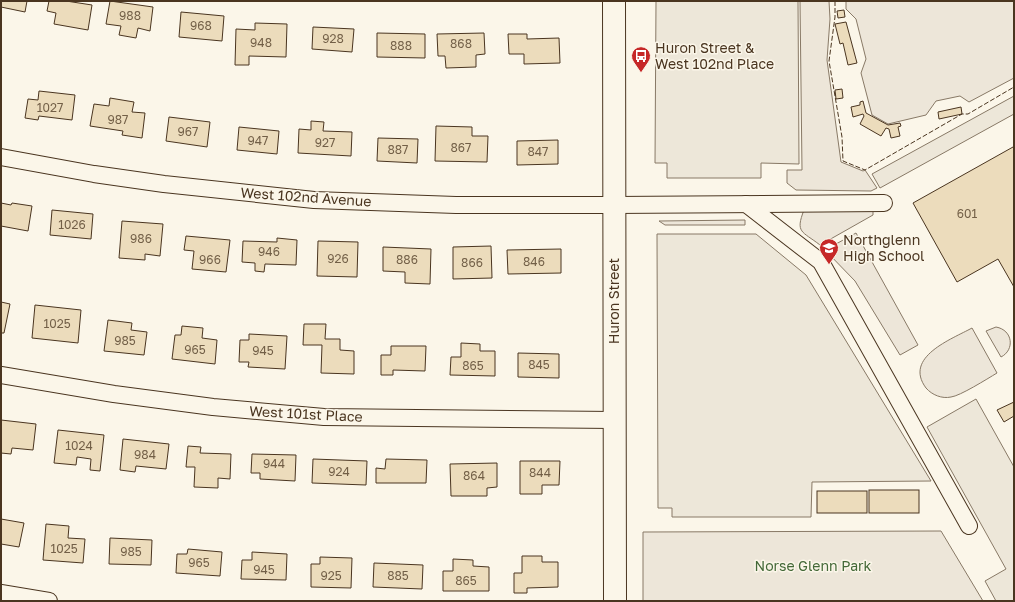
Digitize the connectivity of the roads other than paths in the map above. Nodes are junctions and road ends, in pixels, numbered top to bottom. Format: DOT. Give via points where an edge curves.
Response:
graph roads {
  1 [pos="614,1"];
  2 [pos="1,157"];
  3 [pos="884,202"];
  4 [pos="746,204"];
  5 [pos="614,205"];
  6 [pos="1,375"];
  7 [pos="614,420"];
  8 [pos="969,526"];
  9 [pos="1,593"];
  10 [pos="49,601"];
  11 [pos="615,601"];
  1 -- 5 [label="main road, Huron Street"];
  2 -- 5 [label="street, West 102nd Avenue" via="164,184 314,200 456,205"];
  3 -- 4 [label="street, West 102nd Avenue"];
  4 -- 5 [label="street, West 102nd Avenue"];
  4 -- 8 [label="street" via="821,262"];
  5 -- 7 [label="main road, Huron Street"];
  6 -- 7 [label="street, West 101st Place" via="213,407 324,417"];
  7 -- 11 [label="main road, Huron Street"];
  9 -- 10 [label="street"];
}
